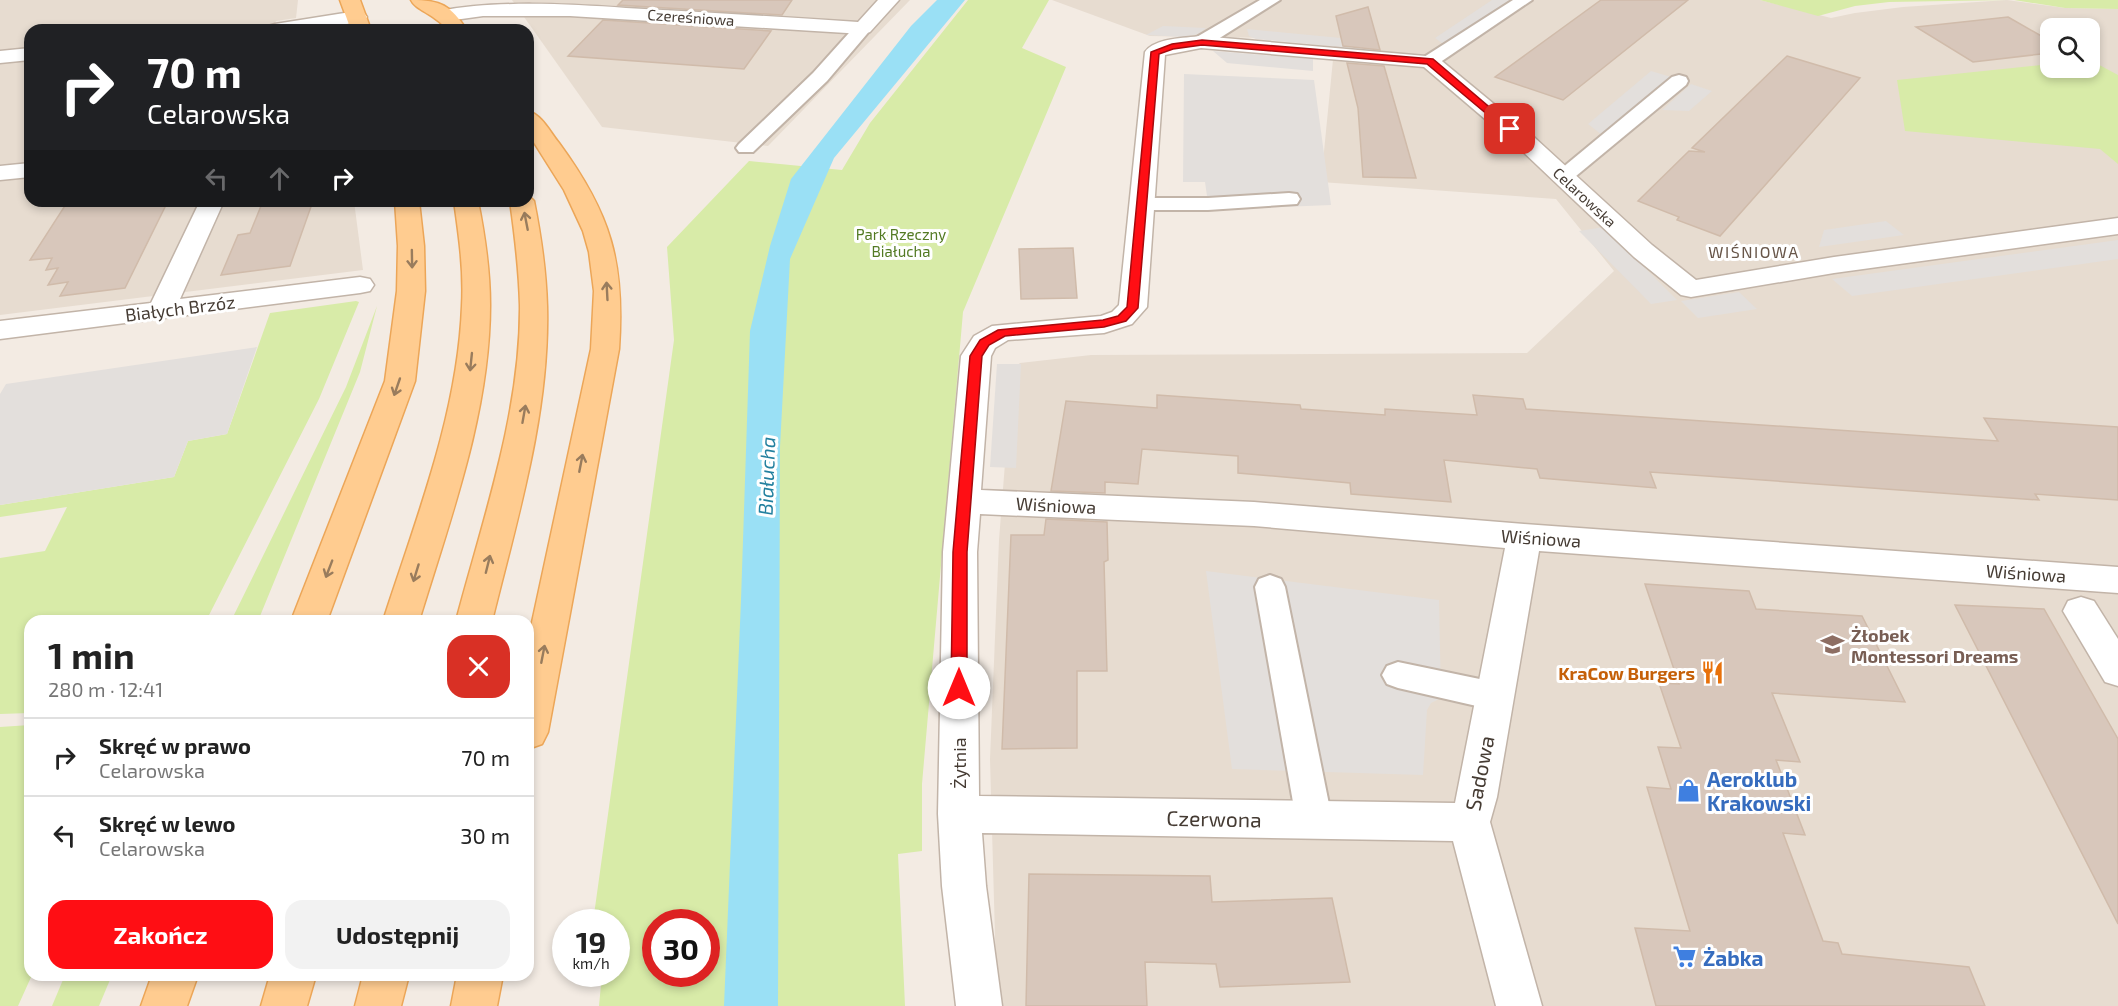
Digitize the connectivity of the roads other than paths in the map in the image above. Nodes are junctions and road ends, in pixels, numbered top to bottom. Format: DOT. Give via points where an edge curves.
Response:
graph roads {
  1 [pos="419,0"];
  2 [pos="889,0"];
  3 [pos="1272,0"];
  4 [pos="1524,0"];
  5 [pos="359,19"];
  6 [pos="452,23"];
  7 [pos="325,24"];
  8 [pos="424,24"];
  9 [pos="863,28"];
  10 [pos="1202,42"];
  11 [pos="24,55"];
  12 [pos="0,57"];
  13 [pos="1430,61"];
  14 [pos="1679,81"];
  15 [pos="534,125"];
  16 [pos="746,148"];
  17 [pos="24,171"];
  18 [pos="0,173"];
  19 [pos="1563,177"];
  20 [pos="1289,199"];
  21 [pos="1142,204"];
  22 [pos="209,207"];
  23 [pos="407,207"];
  24 [pos="467,207"];
  25 [pos="523,207"];
  26 [pos="2118,226"];
  27 [pos="360,285"];
  28 [pos="161,310"];
  29 [pos="0,330"];
  30 [pos="964,501"];
  31 [pos="1524,537"];
  32 [pos="2118,580"];
  33 [pos="1270,587"];
  34 [pos="2081,611"];
  35 [pos="311,615"];
  36 [pos="403,615"];
  37 [pos="476,615"];
  38 [pos="2118,671"];
  39 [pos="1398,675"];
  40 [pos="1494,696"];
  41 [pos="534,702"];
  42 [pos="959,814"];
  43 [pos="1314,819"];
  44 [pos="1469,822"];
  45 [pos="173,981"];
  46 [pos="291,981"];
  47 [pos="384,981"];
  48 [pos="479,981"];
  49 [pos="164,1006"];
  50 [pos="284,1006"];
  51 [pos="378,1006"];
  52 [pos="474,1006"];
  53 [pos="979,1006"];
  54 [pos="1519,1006"];
  1 -- 6 [label="main road"];
  1 -- 8 [label="main road"];
  2 -- 9 [label="street"];
  3 -- 10 [label="lane"];
  4 -- 13 [label="lane"];
  5 -- 7 [label="street"];
  6 -- 9 [label="street, Czereśniowa" via="483,10 570,10"];
  9 -- 16 [label="lane" via="820,77"];
  10 -- 13 [label="street"];
  10 -- 21 [label="street" via="1155,52"];
  11 -- 12 [label="street"];
  13 -- 19 [label="street, Celarowska"];
  14 -- 19 [label="lane"];
  41 -- 15 [label="main road, one-way" via="605,349 608,312 606,270 592,222 571,179"];
  17 -- 18 [label="street"];
  19 -- 26 [label="street, Celarowska" via="1643,251 1691,289"];
  20 -- 21 [label="lane"];
  21 -- 30 [label="street, Żytnia" via="1132,308 1122,318 1104,324 1002,332 984,342 976,356"];
  22 -- 28 [label="street"];
  23 -- 35 [label="main road, one-way" via="412,265 409,329 400,381"];
  24 -- 36 [label="main road, one-way" via="475,258 470,369 446,477"];
  37 -- 25 [label="main road, one-way" via="528,392 534,320 532,253"];
  27 -- 28 [label="street, Białych Brzóz"];
  28 -- 29 [label="street, Białych Brzóz"];
  30 -- 31 [label="street, Wiśniowa" via="1254,514"];
  30 -- 42 [label="street, Żytnia" via="960,552"];
  31 -- 32 [label="street, Wiśniowa"];
  31 -- 40 [label="street, Sadowa"];
  33 -- 43 [label="lane"];
  34 -- 38 [label="street"];
  39 -- 40 [label="lane"];
  40 -- 44 [label="street, Sadowa"];
  42 -- 43 [label="street, Czerwona"];
  42 -- 53 [label="street, Żytnia"];
  43 -- 44 [label="street, Czerwona"];
  44 -- 54 [label="street, Sadowa"];
  45 -- 49 [label="main road"];
  46 -- 50 [label="main road"];
  47 -- 51 [label="main road"];
  48 -- 52 [label="main road"];
}
